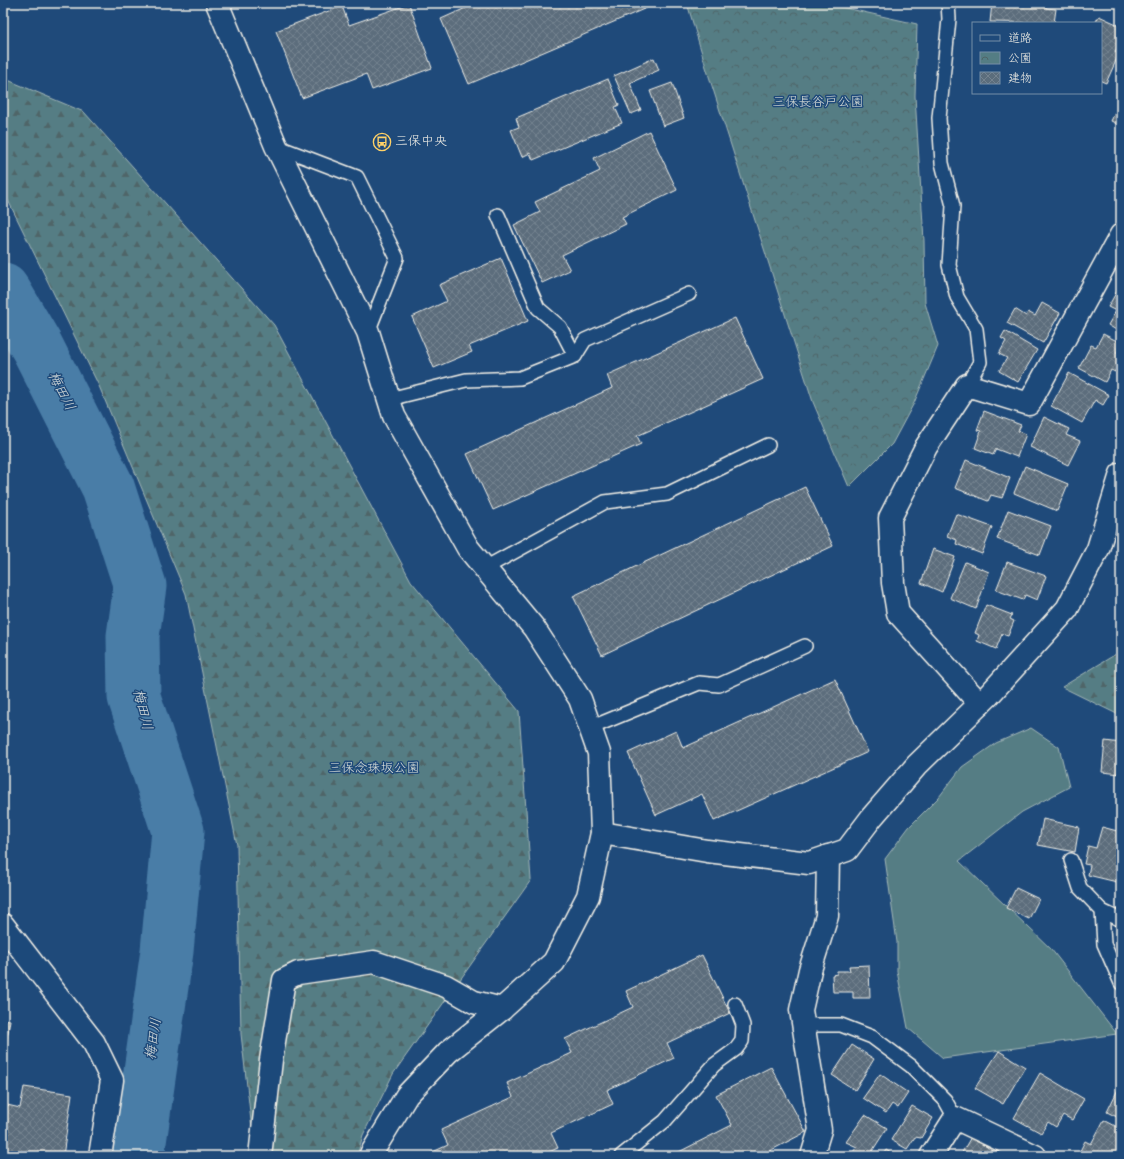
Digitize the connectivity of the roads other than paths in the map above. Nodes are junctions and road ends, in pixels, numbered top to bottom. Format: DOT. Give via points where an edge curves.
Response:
graph roads {
  1 [pos="217,3"];
  2 [pos="948,3"];
  3 [pos="276,146"];
  4 [pos="498,216"];
  5 [pos="1121,235"];
  6 [pos="690,294"];
  7 [pos="368,332"];
  8 [pos="575,356"];
  9 [pos="967,385"];
  10 [pos="389,399"];
  11 [pos="768,445"];
  12 [pos="1121,474"];
  13 [pos="485,568"];
  14 [pos="806,646"];
  15 [pos="980,704"];
  16 [pos="590,728"];
  17 [pos="602,833"];
  18 [pos="828,856"];
  19 [pos="1071,860"];
  20 [pos="1102,911"];
  21 [pos="1121,920"];
  22 [pos="3,925"];
  23 [pos="1121,983"];
  24 [pos="735,1004"];
  25 [pos="502,1009"];
  26 [pos="803,1025"];
  27 [pos="955,1118"];
  28 [pos="100,1156"];
  29 [pos="260,1156"];
  30 [pos="371,1156"];
  31 [pos="621,1156"];
  32 [pos="812,1156"];
  33 [pos="931,1156"];
  34 [pos="1035,1156"];
  1 -- 3 [label="street"];
  2 -- 9 [label="lane" via="949,19 939,118 942,163 953,206 949,265 957,297 976,329 980,362"];
  3 -- 7 [label="street"];
  3 -- 7 [label="lane" via="357,177 397,258"];
  4 -- 8 [label="lane" via="538,308 560,327"];
  5 -- 9 [label="street" via="1029,404"];
  6 -- 8 [label="lane" via="585,340"];
  7 -- 10 [label="street"];
  8 -- 10 [label="lane" via="520,378 466,380"];
  9 -- 15 [label="street" via="926,447 890,518 893,583 898,613"];
  10 -- 13 [label="street" via="394,416 468,548"];
  11 -- 13 [label="lane" via="667,494 605,502"];
  12 -- 15 [label="street" via="1098,549 1067,609"];
  13 -- 16 [label="street" via="534,628 580,698"];
  14 -- 16 [label="lane" via="719,685 699,683"];
  15 -- 18 [label="street" via="917,765 847,850"];
  16 -- 17 [label="street" via="599,753"];
  17 -- 18 [label="street" via="707,851 809,863"];
  17 -- 25 [label="street" via="588,896 554,962"];
  18 -- 26 [label="street" via="827,916 801,1010"];
  19 -- 20 [label="lane" via="1080,888"];
  20 -- 21 [label="lane"];
  20 -- 23 [label="lane" via="1104,944"];
  22 -- 28 [label="street" via="94,1043 112,1080"];
  24 -- 31 [label="lane" via="743,1025 742,1041 736,1049 714,1065 665,1121"];
  25 -- 29 [label="street" via="474,1002 446,986 374,962 298,973 284,980 271,1060"];
  25 -- 30 [label="street" via="448,1052 407,1095"];
  26 -- 27 [label="lane" via="841,1025 872,1036 911,1066 945,1100"];
  26 -- 32 [label="street" via="820,1130"];
  27 -- 33 [label="street"];
  27 -- 34 [label="street"];
}
